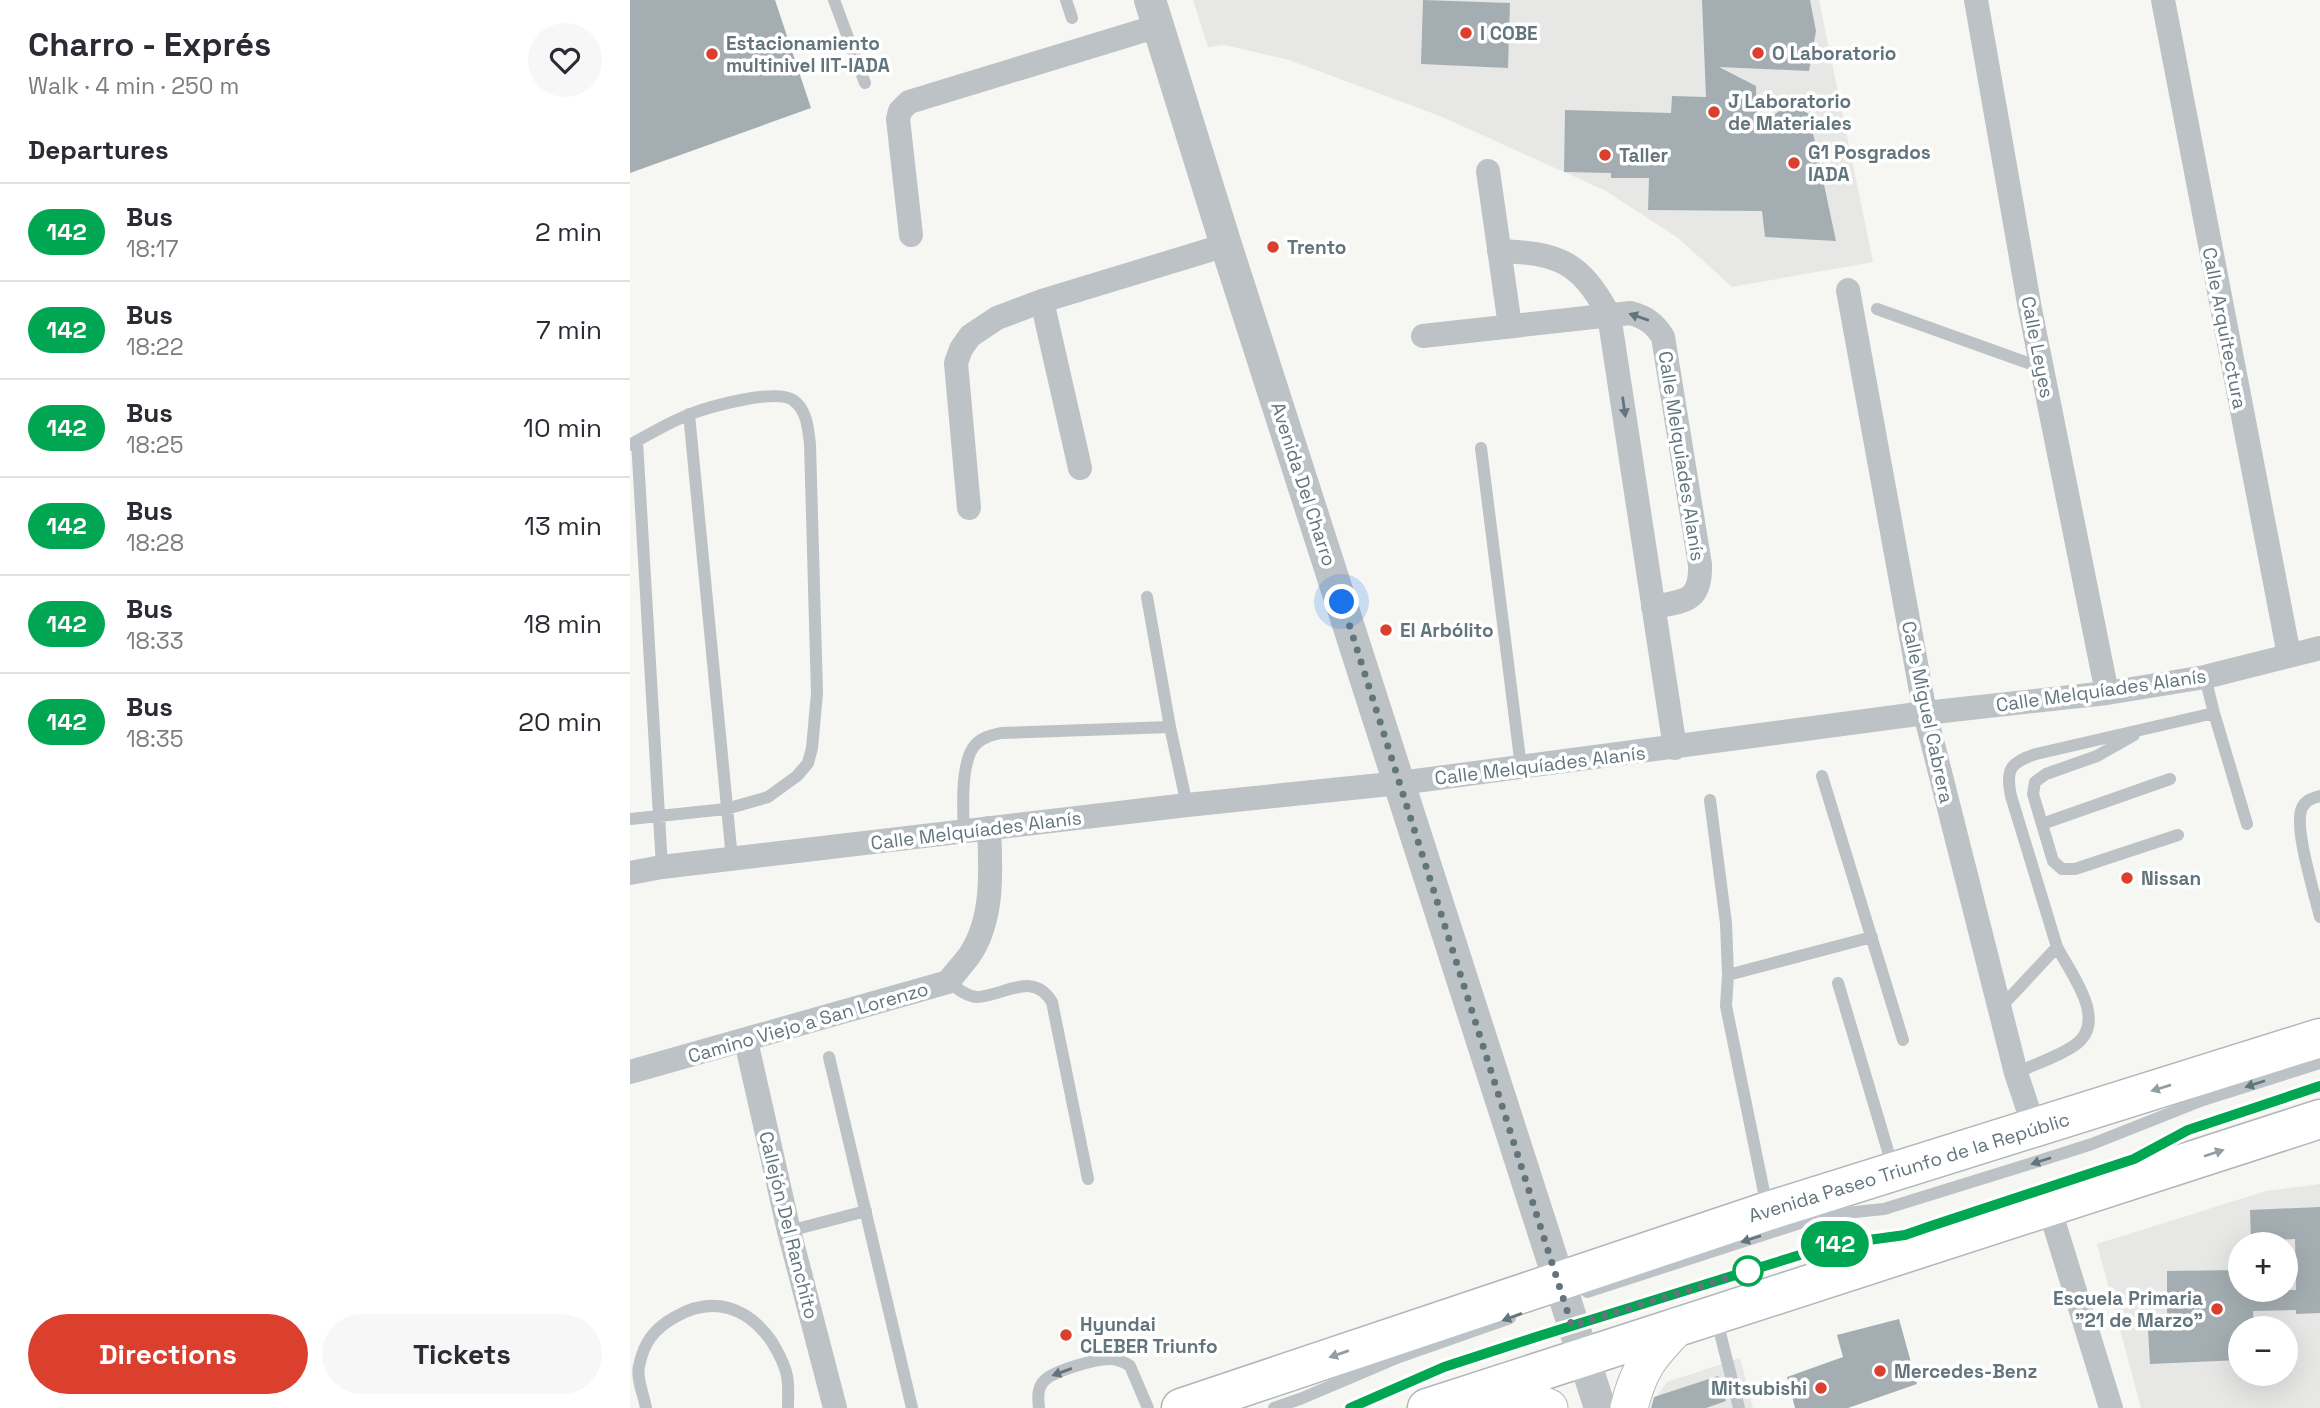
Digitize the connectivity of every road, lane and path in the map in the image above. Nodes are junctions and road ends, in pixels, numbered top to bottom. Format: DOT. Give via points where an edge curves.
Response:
graph roads {
  1 [pos="834,0"];
  2 [pos="1066,0"];
  3 [pos="1976,0"];
  4 [pos="2163,0"];
  5 [pos="1154,13"];
  6 [pos="1072,18"];
  7 [pos="865,83"];
  8 [pos="1488,171"];
  9 [pos="911,235"];
  10 [pos="1226,245"];
  11 [pos="1499,251"];
  12 [pos="1848,290"];
  13 [pos="1042,301"];
  14 [pos="1877,309"];
  15 [pos="1609,315"];
  16 [pos="1510,326"];
  17 [pos="1423,336"];
  18 [pos="2042,368"];
  19 [pos="689,414"];
  20 [pos="634,443"];
  21 [pos="1481,448"];
  22 [pos="1080,468"];
  23 [pos="969,508"];
  24 [pos="1147,597"];
  25 [pos="1653,607"];
  26 [pos="2320,648"];
  27 [pos="2289,655"];
  28 [pos="2206,677"];
  29 [pos="2107,693"];
  30 [pos="1925,713"];
  31 [pos="2214,713"];
  32 [pos="1170,727"];
  33 [pos="2146,728"];
  34 [pos="1675,748"];
  35 [pos="1521,767"];
  36 [pos="1822,776"];
  37 [pos="2170,779"];
  38 [pos="1400,783"];
  39 [pos="2320,796"];
  40 [pos="1710,800"];
  41 [pos="1187,805"];
  42 [pos="726,809"];
  43 [pos="658,816"];
  44 [pos="630,819"];
  45 [pos="2042,824"];
  46 [pos="2247,824"];
  47 [pos="989,828"];
  48 [pos="964,832"];
  49 [pos="2178,835"];
  50 [pos="732,859"];
  51 [pos="662,867"];
  52 [pos="630,873"];
  53 [pos="2320,917"];
  54 [pos="1872,937"];
  55 [pos="2057,947"];
  56 [pos="1728,975"];
  57 [pos="948,982"];
  58 [pos="1838,983"];
  59 [pos="2000,1009"];
  60 [pos="2320,1038"];
  61 [pos="1903,1040"];
  62 [pos="746,1041"];
  63 [pos="829,1057"];
  64 [pos="2320,1063"];
  65 [pos="630,1072"];
  66 [pos="2016,1073"];
  67 [pos="2320,1086"];
  68 [pos="2320,1119"];
  69 [pos="2034,1127"];
  70 [pos="1894,1172"];
  71 [pos="1088,1179"];
  72 [pos="2060,1193"];
  73 [pos="866,1211"];
  74 [pos="1769,1211"];
  75 [pos="789,1230"];
  76 [pos="1918,1231"];
  77 [pos="1566,1313"];
  78 [pos="1714,1314"];
  79 [pos="1516,1315"];
  80 [pos="1678,1326"];
  81 [pos="1476,1392"];
  82 [pos="646,1408"];
  83 [pos="788,1408"];
  84 [pos="835,1408"];
  85 [pos="912,1408"];
  86 [pos="1039,1408"];
  87 [pos="1148,1408"];
  88 [pos="1181,1408"];
  89 [pos="1274,1408"];
  90 [pos="1350,1408"];
  91 [pos="1427,1408"];
  92 [pos="1549,1408"];
  93 [pos="1600,1408"];
  94 [pos="1629,1408"];
  95 [pos="1739,1408"];
  96 [pos="2111,1408"];
  1 -- 7 [label="lane"];
  2 -- 6 [label="lane"];
  3 -- 18 [label="street, Calle Leyes"];
  4 -- 27 [label="street, Calle Arquitectura"];
  5 -- 9 [label="street" via="909,103 900,111"];
  5 -- 10 [label="street, Avenida Del Charro"];
  8 -- 11 [label="street"];
  10 -- 13 [label="street"];
  10 -- 38 [label="street, Avenida Del Charro"];
  11 -- 15 [label="street" via="1562,260 1588,282"];
  11 -- 16 [label="street"];
  12 -- 30 [label="street, Calle Miguel Cabrera"];
  13 -- 22 [label="street"];
  13 -- 23 [label="street" via="997,318 970,336 956,363"];
  14 -- 18 [label="lane"];
  15 -- 16 [label="street, Calle Melquiades Alanís"];
  15 -- 25 [label="street, one-way"];
  25 -- 15 [label="street, Calle Melquiades Alanís, one-way" via="1692,595 1700,582 1700,565 1663,337 1657,326 1643,317"];
  16 -- 17 [label="street, Calle Melquiades Alanís"];
  18 -- 29 [label="street, Calle Leyes"];
  19 -- 20 [label="lane"];
  19 -- 42 [label="lane"];
  19 -- 42 [label="lane" via="781,395 791,399 805,416 810,444 817,693 812,748 797,776 768,797"];
  20 -- 43 [label="lane"];
  21 -- 35 [label="lane"];
  24 -- 32 [label="lane"];
  25 -- 34 [label="street"];
  26 -- 27 [label="street, Calle Melquíades Alanís"];
  27 -- 28 [label="street, Calle Melquíades Alanís"];
  28 -- 29 [label="street, Calle Melquíades Alanís"];
  28 -- 31 [label="lane"];
  29 -- 30 [label="street, Calle Melquíades Alanís"];
  30 -- 34 [label="street, Calle Melquíades Alanís"];
  30 -- 59 [label="street, Calle Miguel Cabrera"];
  31 -- 33 [label="lane"];
  31 -- 46 [label="lane"];
  32 -- 41 [label="lane"];
  32 -- 48 [label="lane" via="987,736 968,756"];
  33 -- 45 [label="lane" via="2097,756 2040,777 2034,794"];
  33 -- 55 [label="lane" via="2036,754 2015,763 2009,772 2011,796"];
  34 -- 35 [label="street, Calle Melquíades Alanís"];
  35 -- 38 [label="street, Calle Melquíades Alanís"];
  36 -- 54 [label="lane"];
  37 -- 45 [label="lane"];
  38 -- 41 [label="street, Calle Melquíades Alanís"];
  38 -- 77 [label="street, Avenida Del Charro"];
  39 -- 53 [label="lane" via="2306,802 2299,819"];
  40 -- 56 [label="lane"];
  41 -- 47 [label="street, Calle Melquíades Alanís"];
  42 -- 43 [label="lane"];
  42 -- 50 [label="lane"];
  43 -- 44 [label="lane"];
  43 -- 51 [label="lane"];
  45 -- 49 [label="lane" via="2053,862 2068,870"];
  47 -- 48 [label="street, Calle Melquíades Alanís"];
  47 -- 57 [label="street, Camino Viejo a San Lorenzo" via="990,880 981,934"];
  48 -- 50 [label="street, Calle Melquíades Alanís"];
  50 -- 51 [label="street, Calle Melquíades Alanís"];
  51 -- 52 [label="street, Calle Melquíades Alanís"];
  54 -- 56 [label="lane"];
  54 -- 61 [label="lane"];
  55 -- 59 [label="lane"];
  55 -- 66 [label="lane" via="2083,996 2090,1027 2072,1047"];
  56 -- 74 [label="lane" via="1726,1006"];
  57 -- 62 [label="street, Camino Viejo a San Lorenzo"];
  57 -- 71 [label="lane" via="976,997 1021,986 1047,993"];
  58 -- 70 [label="lane"];
  59 -- 66 [label="street, Calle Miguel Cabrera"];
  60 -- 69 [label="main road, Avenida Paseo Triunfo de la Repúblic, one-way"];
  62 -- 65 [label="street, Camino Viejo a San Lorenzo"];
  62 -- 75 [label="street, Callejón Del Ranchito"];
  63 -- 73 [label="lane"];
  64 -- 77 [label="lane, one-way" via="2203,1100 2092,1144 1884,1209 1825,1215"];
  66 -- 69 [label="street, Calle Miguel Cabrera"];
  67 -- 72 [label="lane" via="2188,1130"];
  72 -- 68 [label="main road, one-way"];
  69 -- 70 [label="main road, Avenida Paseo Triunfo de la Repúblic"];
  70 -- 74 [label="main road, Avenida Paseo Triunfo de la Repúblic"];
  72 -- 78 [label="main road"];
  72 -- 96 [label="street"];
  73 -- 75 [label="lane"];
  73 -- 85 [label="lane"];
  74 -- 77 [label="main road, Avenida Paseo Triunfo de la Repúblic"];
  75 -- 84 [label="street, Callejón Del Ranchito"];
  76 -- 77 [label="lane" via="1832,1245"];
  77 -- 80 [label="main road"];
  77 -- 81 [label="main road"];
  77 -- 88 [label="main road, Avenida Paseo Triunfo de la Repúblic, one-way"];
  77 -- 90 [label="lane"];
  77 -- 93 [label="street, Avenida Del Charro"];
  78 -- 80 [label="main road"];
  78 -- 95 [label="lane"];
  79 -- 89 [label="lane, one-way"];
  80 -- 94 [label="main road" via="1649,1356 1635,1382"];
  81 -- 91 [label="main road"];
  81 -- 92 [label="main road" via="1526,1398"];
  82 -- 83 [label="lane" via="638,1369 647,1339 683,1312 729,1307 749,1315 780,1355 787,1376"];
  87 -- 86 [label="lane, one-way" via="1130,1366 1110,1359 1045,1379"];
}
